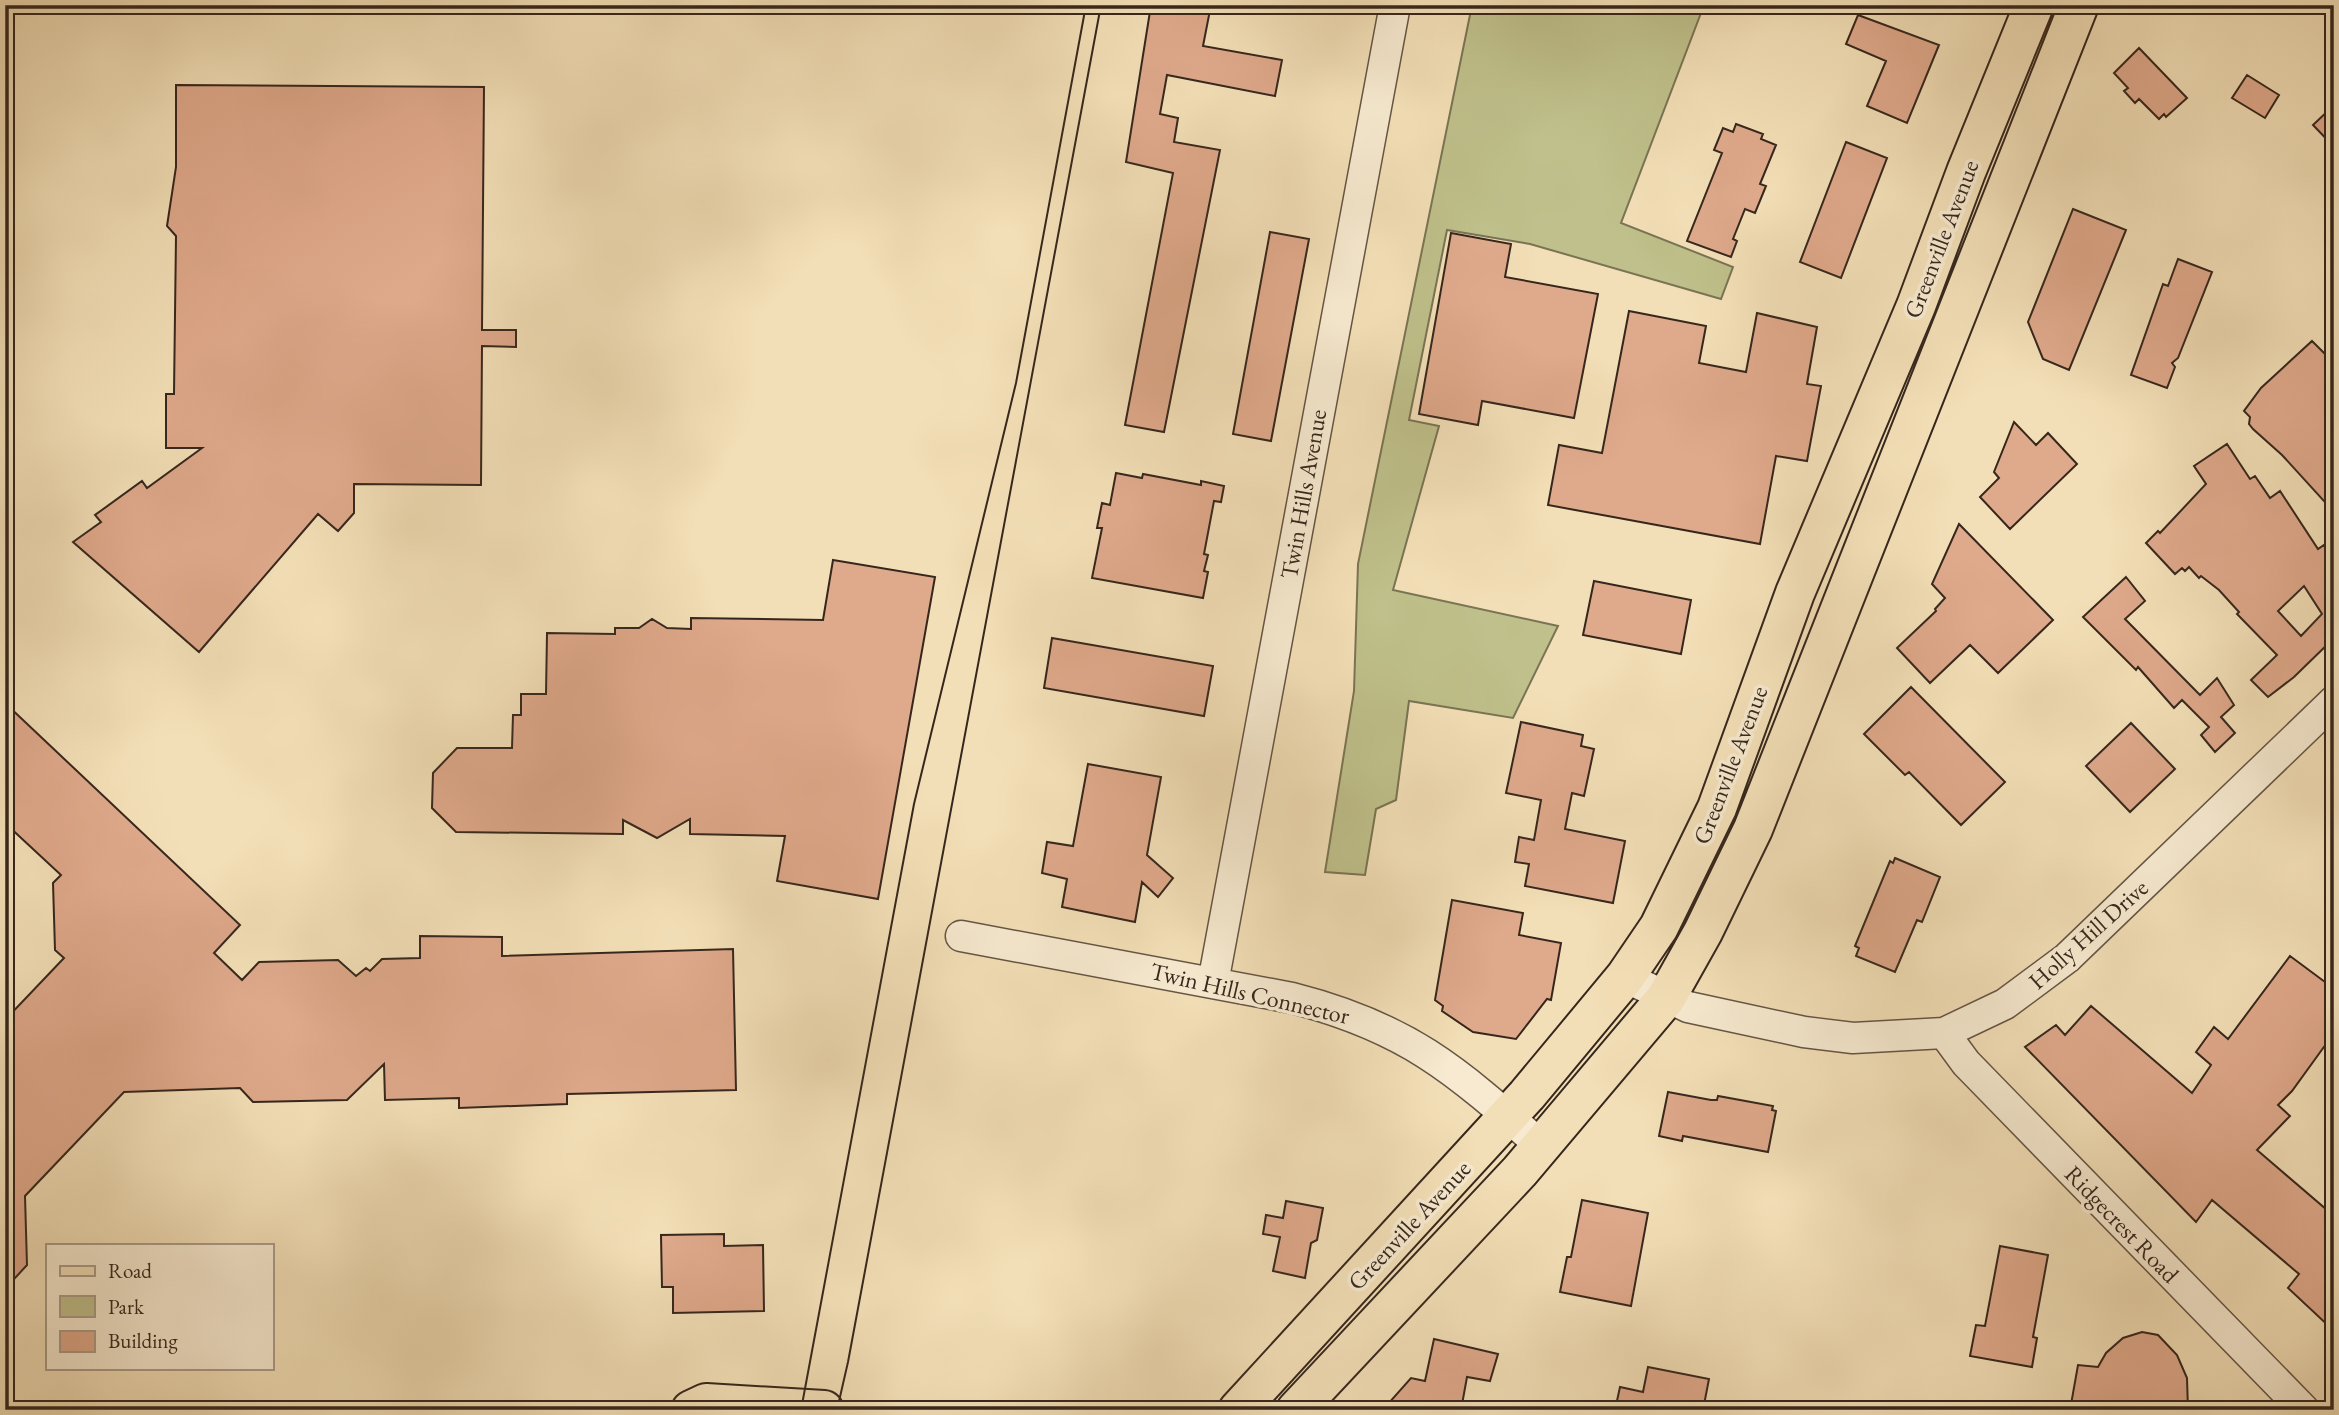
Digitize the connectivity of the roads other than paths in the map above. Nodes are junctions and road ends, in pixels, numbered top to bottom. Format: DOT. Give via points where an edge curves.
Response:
graph roads {
  1 [pos="1395,5"];
  2 [pos="2034,5"];
  3 [pos="2079,5"];
  4 [pos="1916,306"];
  5 [pos="1956,321"];
  6 [pos="1796,593"];
  7 [pos="1837,615"];
  8 [pos="2334,701"];
  9 [pos="961,936"];
  10 [pos="1625,977"];
  11 [pos="1213,982"];
  12 [pos="1666,998"];
  13 [pos="1944,1033"];
  14 [pos="1508,1116"];
  15 [pos="1541,1146"];
  16 [pos="691,1410"];
  17 [pos="824,1410"];
  18 [pos="1238,1410"];
  19 [pos="1296,1410"];
  20 [pos="2304,1410"];
  1 -- 11 [label="street, Twin Hills Avenue"];
  2 -- 4 [label="main road, Greenville Avenue"];
  3 -- 5 [label="main road, Greenville Avenue"];
  4 -- 5 [label="main road"];
  4 -- 6 [label="main road, Greenville Avenue"];
  5 -- 7 [label="main road, Greenville Avenue"];
  6 -- 7 [label="main road"];
  6 -- 10 [label="main road, Greenville Avenue" via="1717,808 1659,927"];
  7 -- 12 [label="main road, Greenville Avenue" via="1753,829"];
  8 -- 13 [label="street, Holly Hill Drive" via="2067,958 2005,1004"];
  9 -- 11 [label="street, Twin Hills Connector"];
  10 -- 12 [label="street, Holly Hill Drive"];
  10 -- 14 [label="main road, Greenville Avenue"];
  11 -- 14 [label="street, Twin Hills Connector" via="1316,1004 1377,1025 1443,1062"];
  12 -- 13 [label="street, Holly Hill Drive" via="1740,1019 1853,1038"];
  12 -- 15 [label="main road, Greenville Avenue"];
  13 -- 20 [label="street, Ridgecrest Road" via="1966,1063"];
  14 -- 15 [label="street, Twin Hills Connector"];
  14 -- 18 [label="main road, Greenville Avenue"];
  15 -- 19 [label="main road, Greenville Avenue"];
  16 -- 17 [label="main road" via="706,1403"];
}
